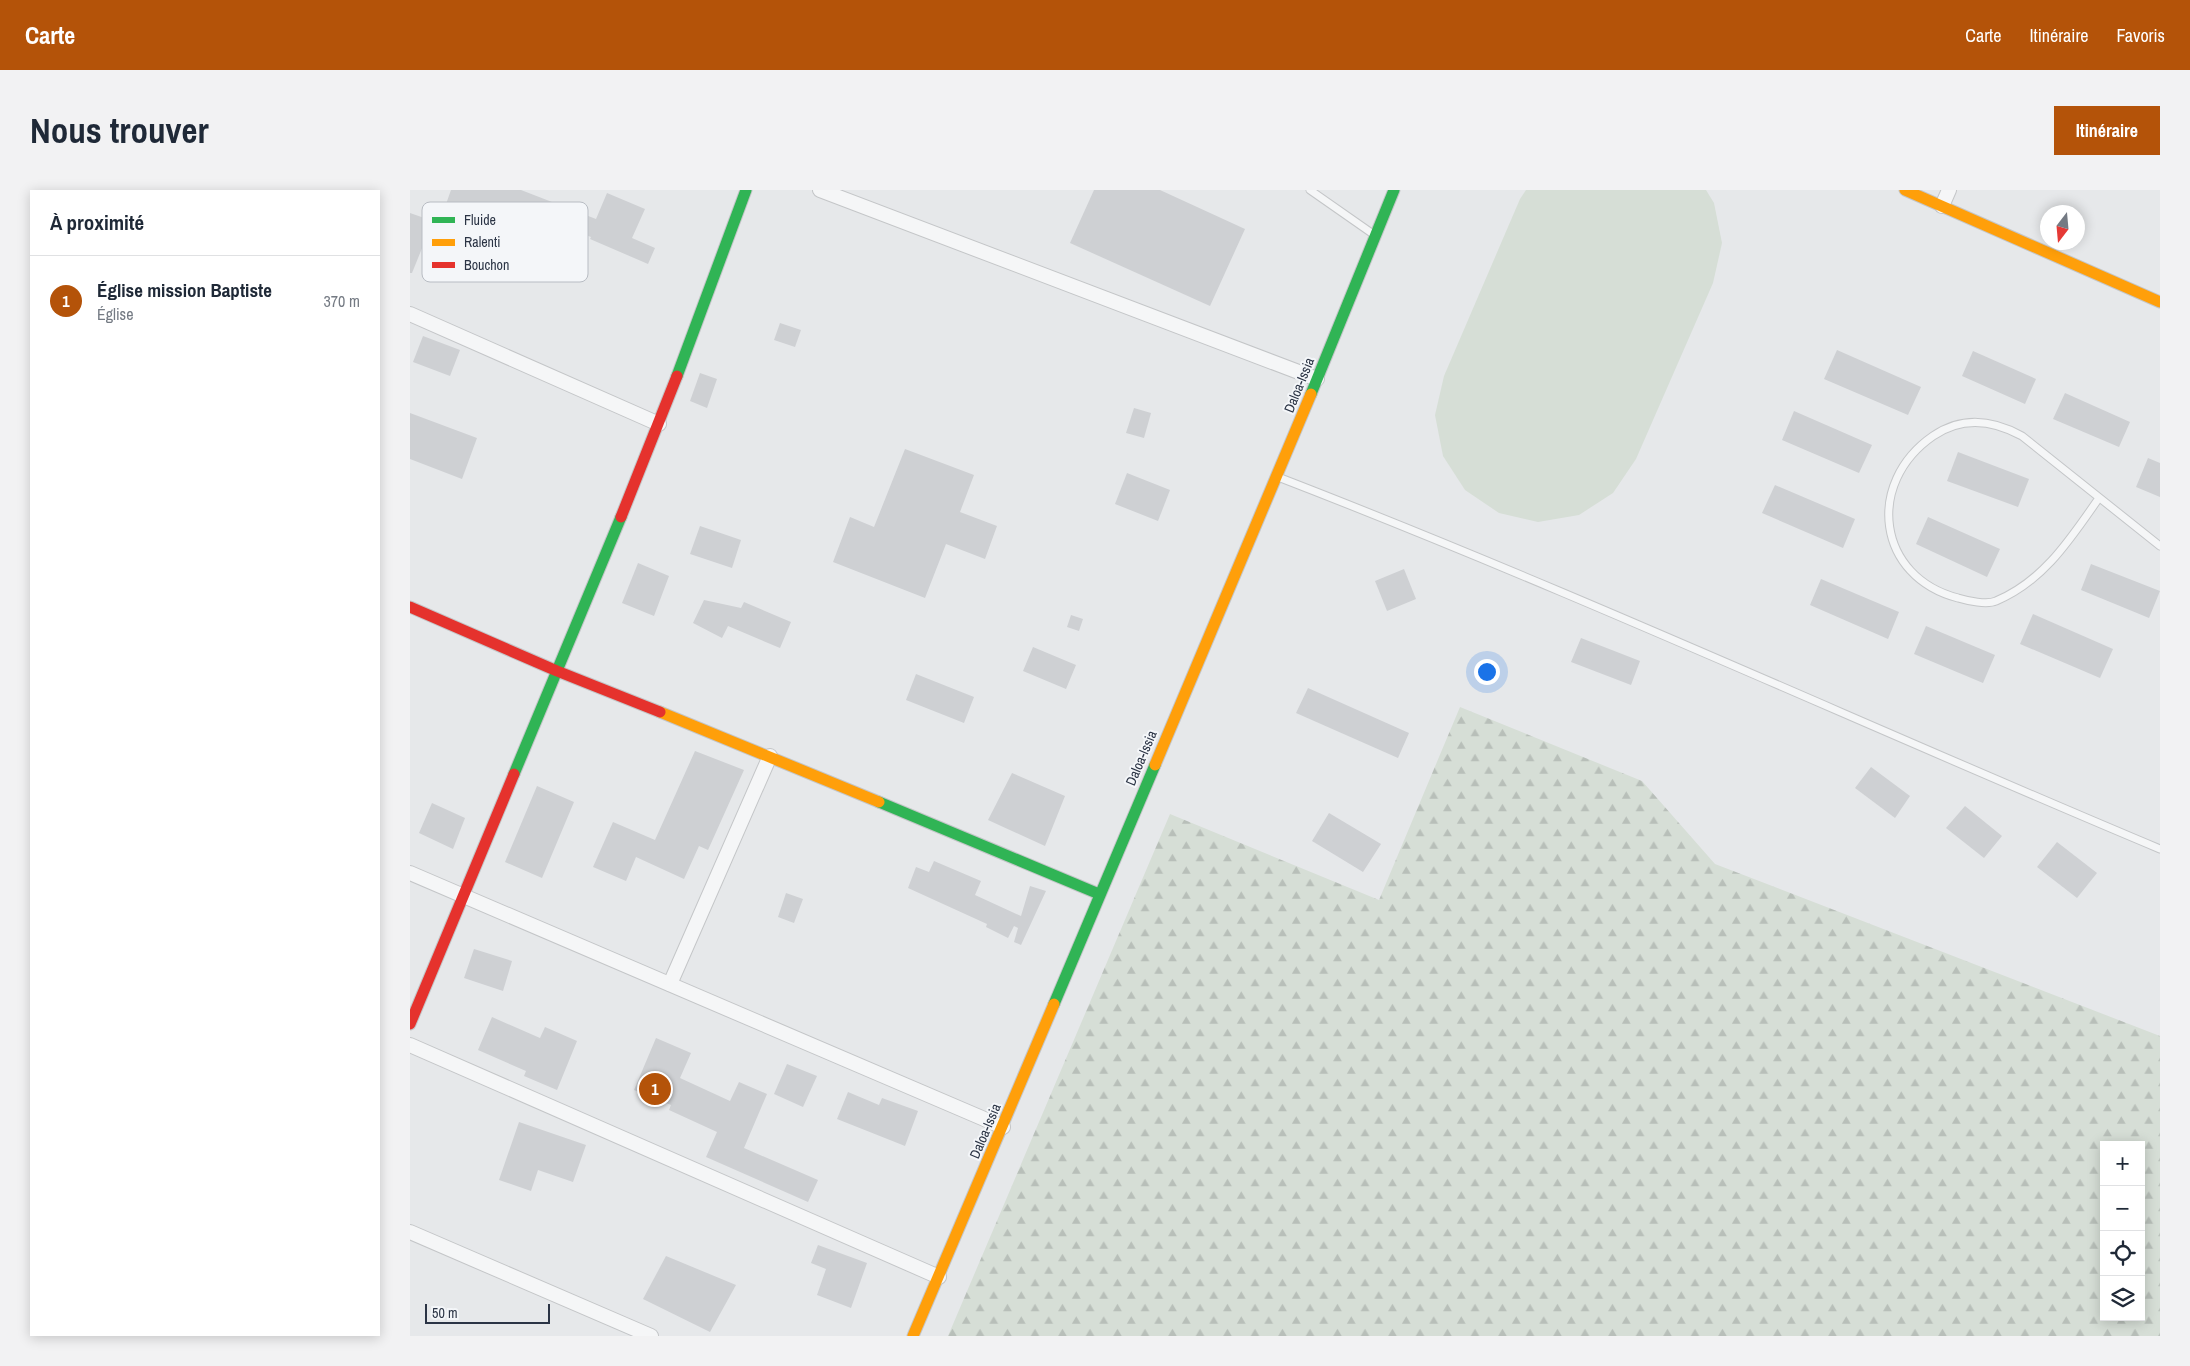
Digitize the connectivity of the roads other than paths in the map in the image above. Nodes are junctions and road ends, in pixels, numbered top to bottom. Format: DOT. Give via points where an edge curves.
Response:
graph roads {
  1 [pos="746,190"];
  2 [pos="820,190"];
  3 [pos="1310,190"];
  4 [pos="1394,190"];
  5 [pos="1905,190"];
  6 [pos="1949,190"];
  7 [pos="1942,206"];
  8 [pos="1375,236"];
  9 [pos="2160,302"];
  10 [pos="410,314"];
  11 [pos="1317,379"];
  12 [pos="659,424"];
  13 [pos="1277,477"];
  14 [pos="2099,498"];
  15 [pos="2160,546"];
  16 [pos="410,607"];
  17 [pos="556,671"];
  18 [pos="770,756"];
  19 [pos="2160,849"];
  20 [pos="410,873"];
  21 [pos="1099,894"];
  22 [pos="463,896"];
  23 [pos="670,984"];
  24 [pos="410,1024"];
  25 [pos="410,1045"];
  26 [pos="1004,1127"];
  27 [pos="410,1232"];
  28 [pos="939,1277"];
  29 [pos="651,1336"];
  30 [pos="913,1336"];
  1 -- 12 [label="street"];
  2 -- 11 [label="street"];
  3 -- 8 [label="lane"];
  4 -- 8 [label="street, Daloa-Issia"];
  5 -- 7 [label="street"];
  6 -- 7 [label="street"];
  7 -- 9 [label="street"];
  8 -- 11 [label="street, Daloa-Issia"];
  10 -- 12 [label="street"];
  11 -- 13 [label="street, Daloa-Issia"];
  12 -- 17 [label="street"];
  13 -- 19 [label="lane" via="1744,669 1951,762"];
  13 -- 21 [label="street, Daloa-Issia"];
  14 -- 14 [label="lane" via="2022,436 1986,422 1964,422 1943,429 1907,458 1894,480 1889,505 1890,530 1898,554 1916,577 1939,593 1966,600 1994,602 2038,576 2063,549"];
  14 -- 15 [label="lane"];
  16 -- 17 [label="street"];
  17 -- 18 [label="street"];
  17 -- 22 [label="street"];
  18 -- 21 [label="street"];
  18 -- 23 [label="street"];
  20 -- 22 [label="street"];
  21 -- 26 [label="street, Daloa-Issia"];
  22 -- 23 [label="street"];
  22 -- 24 [label="street"];
  23 -- 26 [label="street"];
  25 -- 28 [label="street"];
  26 -- 28 [label="street, Daloa-Issia"];
  27 -- 29 [label="street"];
  28 -- 30 [label="street, Daloa-Issia"];
}
